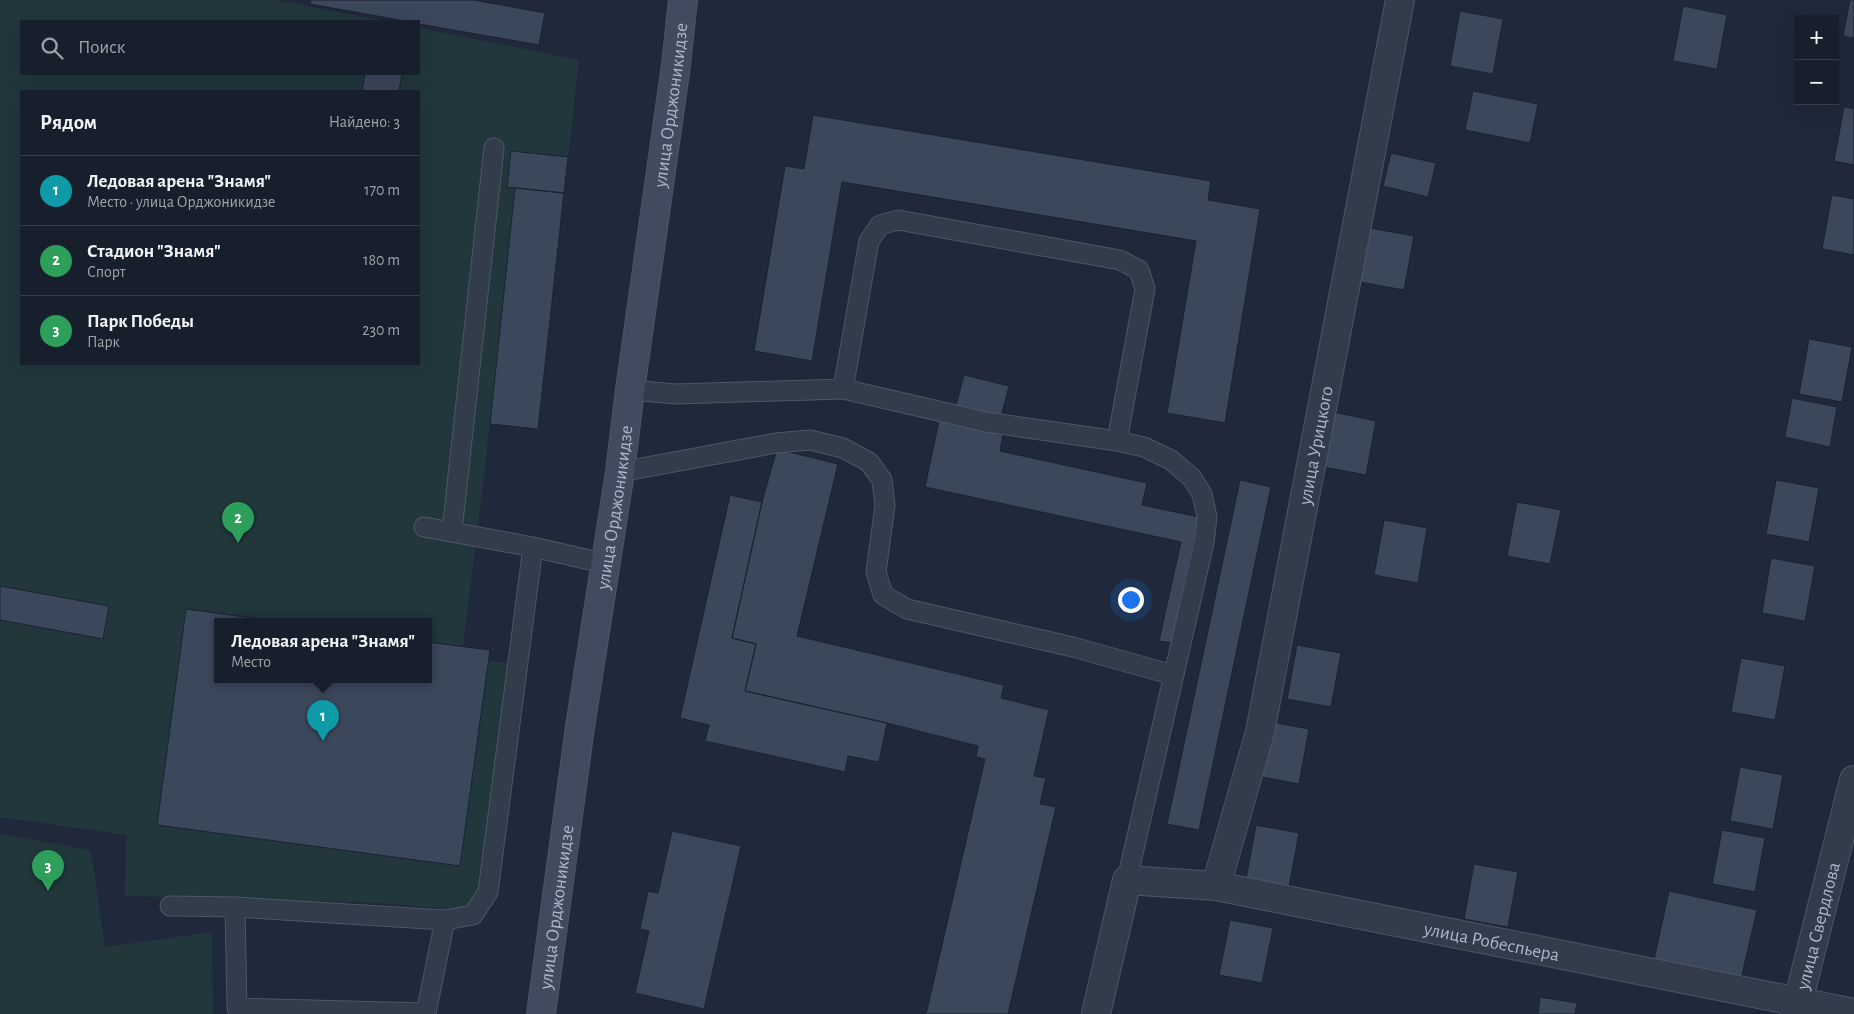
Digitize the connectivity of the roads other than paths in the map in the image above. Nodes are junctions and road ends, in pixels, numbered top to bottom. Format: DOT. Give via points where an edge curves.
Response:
graph roads {
  1 [pos="683,0"];
  2 [pos="1400,0"];
  3 [pos="494,148"];
  4 [pos="843,389"];
  5 [pos="630,390"];
  6 [pos="1117,441"];
  7 [pos="620,472"];
  8 [pos="424,527"];
  9 [pos="452,531"];
  10 [pos="533,547"];
  11 [pos="607,564"];
  12 [pos="1173,675"];
  13 [pos="1854,780"];
  14 [pos="1127,880"];
  15 [pos="1216,886"];
  16 [pos="170,906"];
  17 [pos="235,907"];
  18 [pos="445,920"];
  19 [pos="1796,1008"];
  20 [pos="426,1013"];
  21 [pos="1854,1013"];
  22 [pos="541,1014"];
  23 [pos="1096,1014"];
  1 -- 5 [label="main road, улица Орджоникидзе"];
  2 -- 15 [label="street, улица Урицкого" via="1260,732"];
  3 -- 9 [label="lane"];
  4 -- 5 [label="lane" via="676,394"];
  4 -- 6 [label="lane" via="986,422"];
  4 -- 6 [label="lane" via="869,241 880,225 898,220 1120,260 1139,270 1145,288"];
  5 -- 7 [label="main road, улица Орджоникидзе"];
  6 -- 12 [label="lane" via="1171,460 1192,478 1202,494 1207,517 1204,542"];
  7 -- 11 [label="main road, улица Орджоникидзе"];
  7 -- 12 [label="lane" via="776,443 810,440 843,448 869,462 882,480 885,505 876,572 883,595 907,609 1073,647"];
  8 -- 9 [label="lane"];
  9 -- 10 [label="lane"];
  10 -- 11 [label="lane"];
  10 -- 18 [label="lane" via="488,892 473,915"];
  11 -- 22 [label="main road, улица Орджоникидзе" via="580,727"];
  12 -- 14 [label="lane"];
  13 -- 19 [label="street, улица Свердлова"];
  14 -- 15 [label="street, улица Робеспьера"];
  14 -- 23 [label="street"];
  15 -- 19 [label="street, улица Робеспьера"];
  16 -- 17 [label="lane"];
  17 -- 18 [label="lane"];
  17 -- 20 [label="lane" via="238,1008"];
  18 -- 20 [label="lane"];
  19 -- 21 [label="street, улица Робеспьера"];
}
